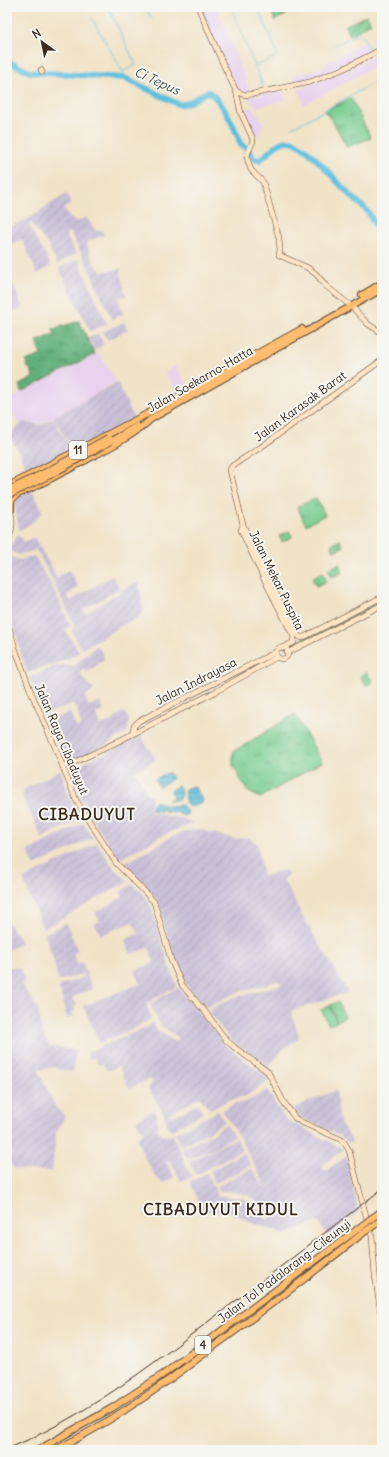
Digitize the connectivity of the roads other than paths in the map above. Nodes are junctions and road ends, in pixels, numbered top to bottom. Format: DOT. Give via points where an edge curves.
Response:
graph roads {
  1 [pos="198,7"];
  2 [pos="382,49"];
  3 [pos="236,91"];
  4 [pos="382,284"];
  5 [pos="382,289"];
  6 [pos="350,305"];
  7 [pos="382,333"];
  8 [pos="382,360"];
  9 [pos="223,375"];
  10 [pos="148,417"];
  11 [pos="109,440"];
  12 [pos="230,469"];
  13 [pos="40,471"];
  14 [pos="46,481"];
  15 [pos="9,486"];
  16 [pos="7,491"];
  17 [pos="17,494"];
  18 [pos="7,497"];
  19 [pos="7,502"];
  20 [pos="8,510"];
  21 [pos="7,542"];
  22 [pos="265,576"];
  23 [pos="382,597"];
  24 [pos="382,605"];
  25 [pos="7,620"];
  26 [pos="325,626"];
  27 [pos="328,632"];
  28 [pos="304,637"];
  29 [pos="292,642"];
  30 [pos="283,648"];
  31 [pos="287,653"];
  32 [pos="277,655"];
  33 [pos="132,734"];
  34 [pos="63,766"];
  35 [pos="382,1211"];
  36 [pos="382,1219"];
  37 [pos="382,1320"];
  38 [pos="38,1450"];
  39 [pos="55,1450"];
  1 -- 3 [label="street"];
  2 -- 3 [label="street" via="306,84 246,95"];
  3 -- 6 [label="street" via="241,113 252,137 247,156 249,167 263,182 279,238 279,255 308,268"];
  4 -- 6 [label="highway, Jalan Soekarno-Hatta / 11"];
  5 -- 6 [label="highway, Jalan Soekarno-Hatta / 11"];
  6 -- 7 [label="street" via="368,324"];
  6 -- 9 [label="highway, Jalan Soekarno-Hatta / 11"];
  6 -- 9 [label="highway, Jalan Soekarno-Hatta / 11"];
  8 -- 12 [label="street, Jalan Karasak Barat"];
  9 -- 10 [label="highway, Jalan Soekarno-Hatta / 11"];
  9 -- 10 [label="highway, Jalan Soekarno-Hatta / 11"];
  10 -- 11 [label="highway, 11"];
  10 -- 13 [label="highway, Jalan Soekarno-Hatta / 11"];
  10 -- 14 [label="highway, Jalan Soekarno-Hatta / 11" via="128,437"];
  11 -- 16 [label="highway, 11, bridge"];
  11 -- 18 [label="highway, 11, bridge" via="66,467"];
  12 -- 22 [label="street, Jalan Mekar Puspita" via="243,525 241,530"];
  13 -- 14 [label="highway" via="40,478"];
  13 -- 15 [label="highway, Jalan Soekarno-Hatta / 11"];
  14 -- 17 [label="highway, Jalan Soekarno-Hatta / 11"];
  17 -- 18 [label="highway, Jalan Soekarno-Hatta / 11"];
  17 -- 20 [label="highway"];
  19 -- 20 [label="street"];
  20 -- 21 [label="street" via="12,519 12,532"];
  22 -- 28 [label="street, Jalan Mekar Puspita" via="298,636"];
  22 -- 29 [label="street, Jalan Mekar Puspita" via="294,636 295,640"];
  23 -- 26 [label="street"];
  24 -- 27 [label="street"];
  25 -- 34 [label="street, Jalan Raya Cibaduyut" via="29,687"];
  26 -- 27 [label="street"];
  26 -- 28 [label="street"];
  27 -- 31 [label="street"];
  28 -- 29 [label="street"];
  29 -- 30 [label="street"];
  30 -- 31 [label="street"];
  30 -- 32 [label="street" via="279,648"];
  31 -- 32 [label="street" via="287,656 280,659"];
  32 -- 33 [label="street, Jalan Indrayasa" via="211,694"];
  32 -- 33 [label="street, Jalan Indrayasa" via="139,720"];
  33 -- 34 [label="street, Jalan Indrayasa" via="96,753"];
  34 -- 37 [label="street, Jalan Raya Cibaduyut" via="78,804 106,849 154,902 171,960 182,985 226,1040 268,1072 282,1101 295,1118 346,1144 372,1240"];
  35 -- 38 [label="highway, Jalan Tol Padalarang–Cileunyi / 4, bridge" via="165,1373 112,1408"];
  36 -- 39 [label="highway, Jalan Tol Padalarang–Cileunyi / 4, bridge" via="145,1397"];
}
